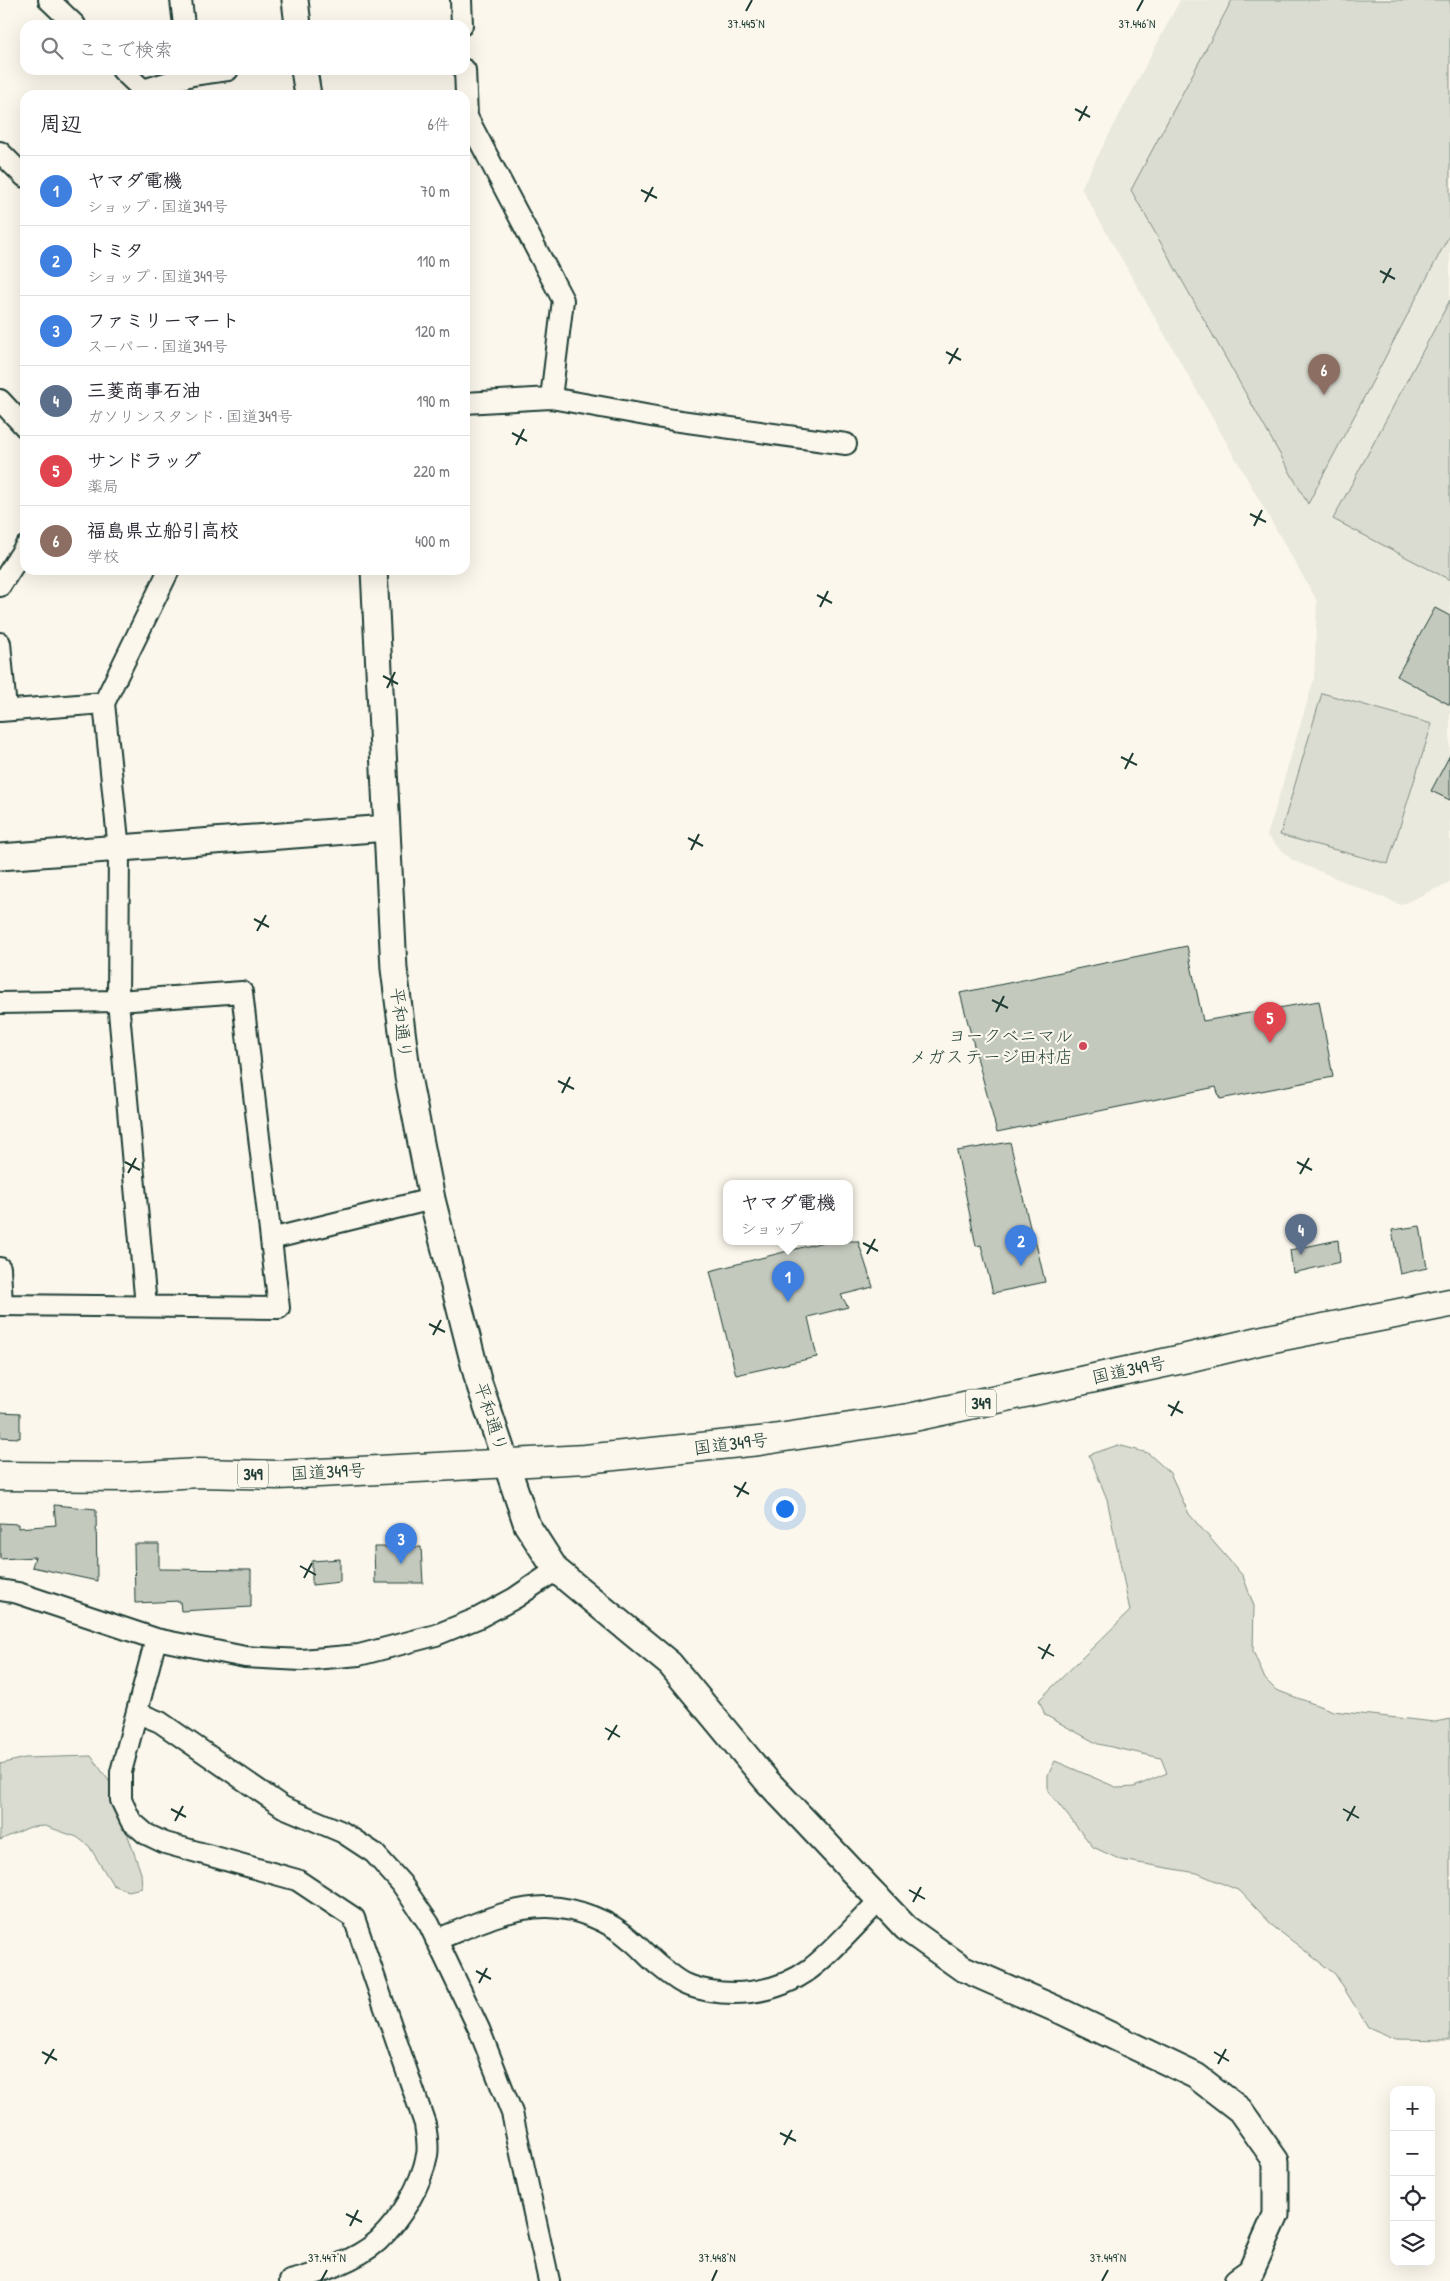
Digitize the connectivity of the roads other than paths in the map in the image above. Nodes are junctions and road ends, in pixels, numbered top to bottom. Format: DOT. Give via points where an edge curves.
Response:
graph roads {
  1 [pos="48,0"];
  2 [pos="181,0"];
  3 [pos="295,0"];
  4 [pos="461,0"];
  5 [pos="70,20"];
  6 [pos="183,20"];
  7 [pos="297,20"];
  8 [pos="462,20"];
  9 [pos="127,75"];
  10 [pos="187,75"];
  11 [pos="305,75"];
  12 [pos="465,75"];
  13 [pos="140,90"];
  14 [pos="150,90"];
  15 [pos="307,90"];
  16 [pos="466,90"];
  17 [pos="470,121"];
  18 [pos="0,152"];
  19 [pos="20,173"];
  20 [pos="551,398"];
  21 [pos="0,400"];
  22 [pos="470,402"];
  23 [pos="20,422"];
  24 [pos="846,444"];
  25 [pos="20,555"];
  26 [pos="167,575"];
  27 [pos="374,575"];
  28 [pos="0,586"];
  29 [pos="0,643"];
  30 [pos="104,703"];
  31 [pos="3,711"];
  32 [pos="387,828"];
  33 [pos="119,850"];
  34 [pos="0,857"];
  35 [pos="118,1001"];
  36 [pos="0,1003"];
  37 [pos="432,1199"];
  38 [pos="271,1239"];
  39 [pos="0,1268"];
  40 [pos="1450,1303"];
  41 [pos="1,1305"];
  42 [pos="146,1306"];
  43 [pos="506,1464"];
  44 [pos="0,1476"];
  45 [pos="556,1570"];
  46 [pos="0,1590"];
  47 [pos="156,1639"];
  48 [pos="138,1713"];
  49 [pos="880,1900"];
  50 [pos="436,1940"];
  51 [pos="290,2281"];
  52 [pos="549,2281"];
  53 [pos="1237,2281"];
  1 -- 5 [label="street"];
  2 -- 6 [label="street"];
  3 -- 7 [label="street"];
  4 -- 8 [label="street"];
  9 -- 13 [label="street"];
  10 -- 14 [label="street"];
  11 -- 15 [label="street"];
  12 -- 16 [label="street"];
  17 -- 20 [label="street" via="563,300"];
  18 -- 19 [label="street"];
  20 -- 22 [label="street"];
  20 -- 24 [label="street" via="672,420"];
  21 -- 23 [label="street"];
  25 -- 28 [label="street"];
  26 -- 30 [label="street"];
  27 -- 32 [label="street, 平和通り"];
  29 -- 31 [label="street"];
  30 -- 31 [label="street"];
  30 -- 33 [label="street"];
  32 -- 33 [label="street"];
  32 -- 37 [label="street, 平和通り" via="396,979 408,1077"];
  33 -- 34 [label="street"];
  33 -- 35 [label="street"];
  35 -- 36 [label="street"];
  35 -- 38 [label="street" via="242,992"];
  35 -- 42 [label="street"];
  37 -- 38 [label="street"];
  37 -- 43 [label="street, 平和通り" via="478,1380"];
  38 -- 42 [label="street" via="279,1308"];
  39 -- 41 [label="street"];
  40 -- 43 [label="highway, 国道349号 / 349" via="1262,1340 909,1418 662,1452"];
  41 -- 42 [label="street"];
  43 -- 44 [label="highway, 国道349号 / 349" via="278,1475"];
  43 -- 45 [label="street, 平和通り" via="527,1525"];
  45 -- 47 [label="street" via="478,1618 436,1635 359,1655 302,1660 245,1657"];
  45 -- 49 [label="street, 平和通り" via="670,1664 768,1781"];
  46 -- 47 [label="street" via="18,1593"];
  47 -- 48 [label="street"];
  48 -- 50 [label="street" via="160,1722 283,1807 342,1832 374,1853 401,1883"];
  48 -- 51 [label="street" via="121,1772 121,1800 131,1821 146,1834 166,1843 297,1880 354,1918 425,2124 427,2154 413,2193 377,2242 351,2258"];
  49 -- 50 [label="street" via="811,1968 794,1980 750,1992 725,1994 685,1985 658,1966 630,1938 605,1922 577,1911 548,1907 518,1910"];
  49 -- 53 [label="street, 平和通り" via="906,1928 962,1968 1196,2076 1240,2110 1276,2161 1276,2215 1251,2271"];
  50 -- 52 [label="street" via="479,2029 512,2113"];
}
